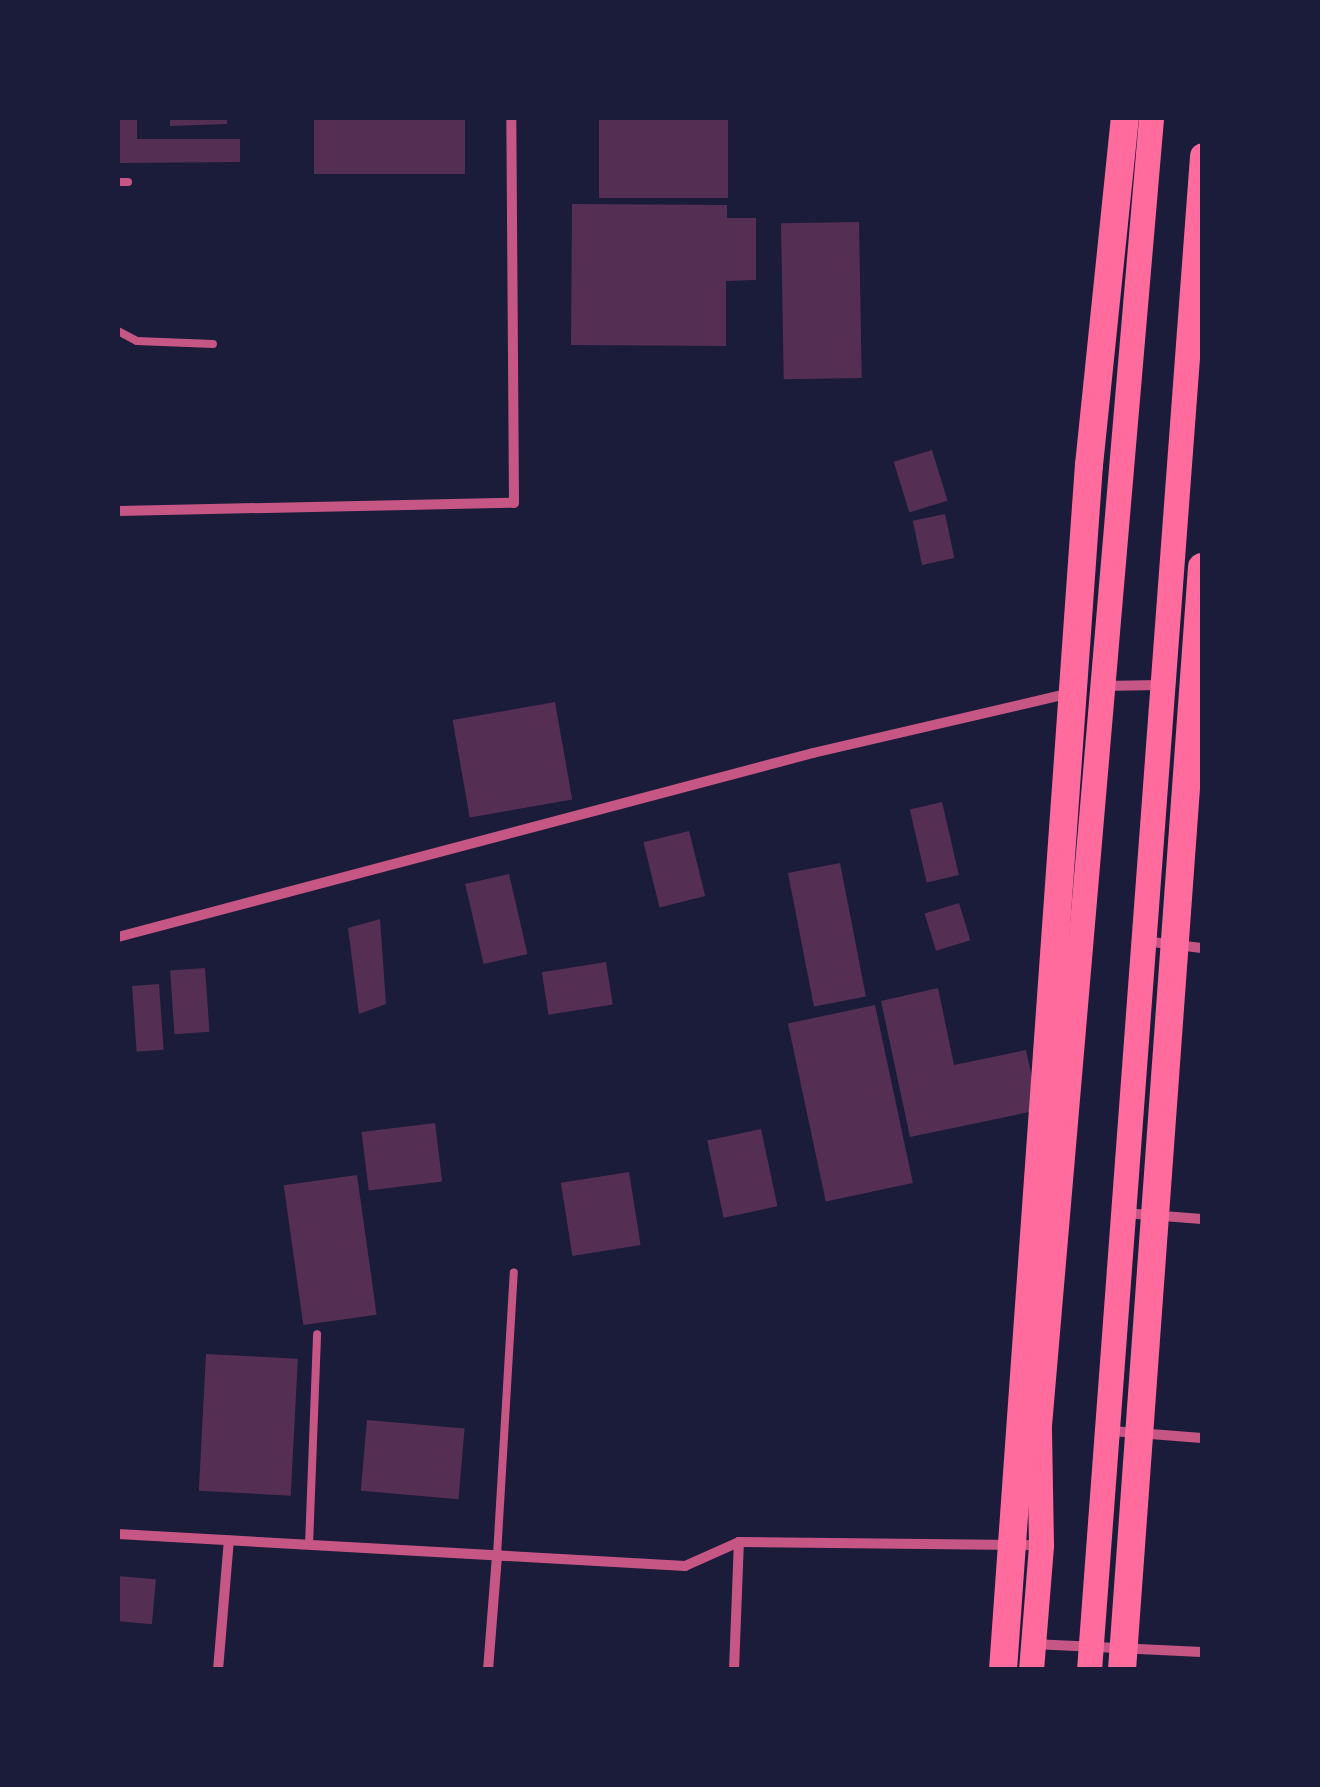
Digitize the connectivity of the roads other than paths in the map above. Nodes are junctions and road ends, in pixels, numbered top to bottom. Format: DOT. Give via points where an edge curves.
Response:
graph roads {
  1 [pos="511,118"];
  2 [pos="1125,118"];
  3 [pos="1150,118"];
  4 [pos="1202,155"];
  5 [pos="118,182"];
  6 [pos="128,182"];
  7 [pos="1197,285"];
  8 [pos="118,331"];
  9 [pos="213,344"];
  10 [pos="1191,430"];
  11 [pos="118,511"];
  12 [pos="1202,567"];
  13 [pos="1161,684"];
  14 [pos="1102,686"];
  15 [pos="118,937"];
  16 [pos="1144,941"];
  17 [pos="1202,948"];
  18 [pos="1123,1213"];
  19 [pos="1202,1219"];
  20 [pos="514,1273"];
  21 [pos="317,1334"];
  22 [pos="1112,1431"];
  23 [pos="1202,1438"];
  24 [pos="118,1534"];
  25 [pos="230,1540"];
  26 [pos="739,1542"];
  27 [pos="1041,1544"];
  28 [pos="309,1545"];
  29 [pos="497,1556"];
  30 [pos="1092,1643"];
  31 [pos="1202,1652"];
  32 [pos="1032,1657"];
  33 [pos="218,1670"];
  34 [pos="488,1670"];
  35 [pos="734,1670"];
  36 [pos="1003,1670"];
  37 [pos="1090,1670"];
  38 [pos="1122,1670"];
  1 -- 11 [label="street" via="514,504"];
  2 -- 36 [label="highway" via="1088,465"];
  3 -- 14 [label="main road"];
  4 -- 7 [label="main road"];
  5 -- 6 [label="lane"];
  7 -- 10 [label="main road"];
  8 -- 9 [label="lane" via="137,341"];
  10 -- 13 [label="main road"];
  12 -- 38 [label="highway"];
  13 -- 14 [label="street"];
  13 -- 16 [label="main road"];
  14 -- 15 [label="street" via="813,753"];
  14 -- 27 [label="main road" via="1039,1425"];
  16 -- 17 [label="street"];
  16 -- 18 [label="main road"];
  18 -- 19 [label="street"];
  18 -- 22 [label="main road"];
  20 -- 29 [label="lane"];
  21 -- 28 [label="lane"];
  22 -- 23 [label="street"];
  22 -- 30 [label="main road"];
  24 -- 25 [label="street"];
  25 -- 28 [label="street"];
  25 -- 33 [label="street"];
  26 -- 27 [label="street"];
  26 -- 29 [label="street" via="685,1566"];
  26 -- 35 [label="street"];
  27 -- 32 [label="main road"];
  28 -- 29 [label="street"];
  29 -- 34 [label="street"];
  30 -- 31 [label="street"];
  30 -- 32 [label="street"];
  30 -- 37 [label="main road"];
}
